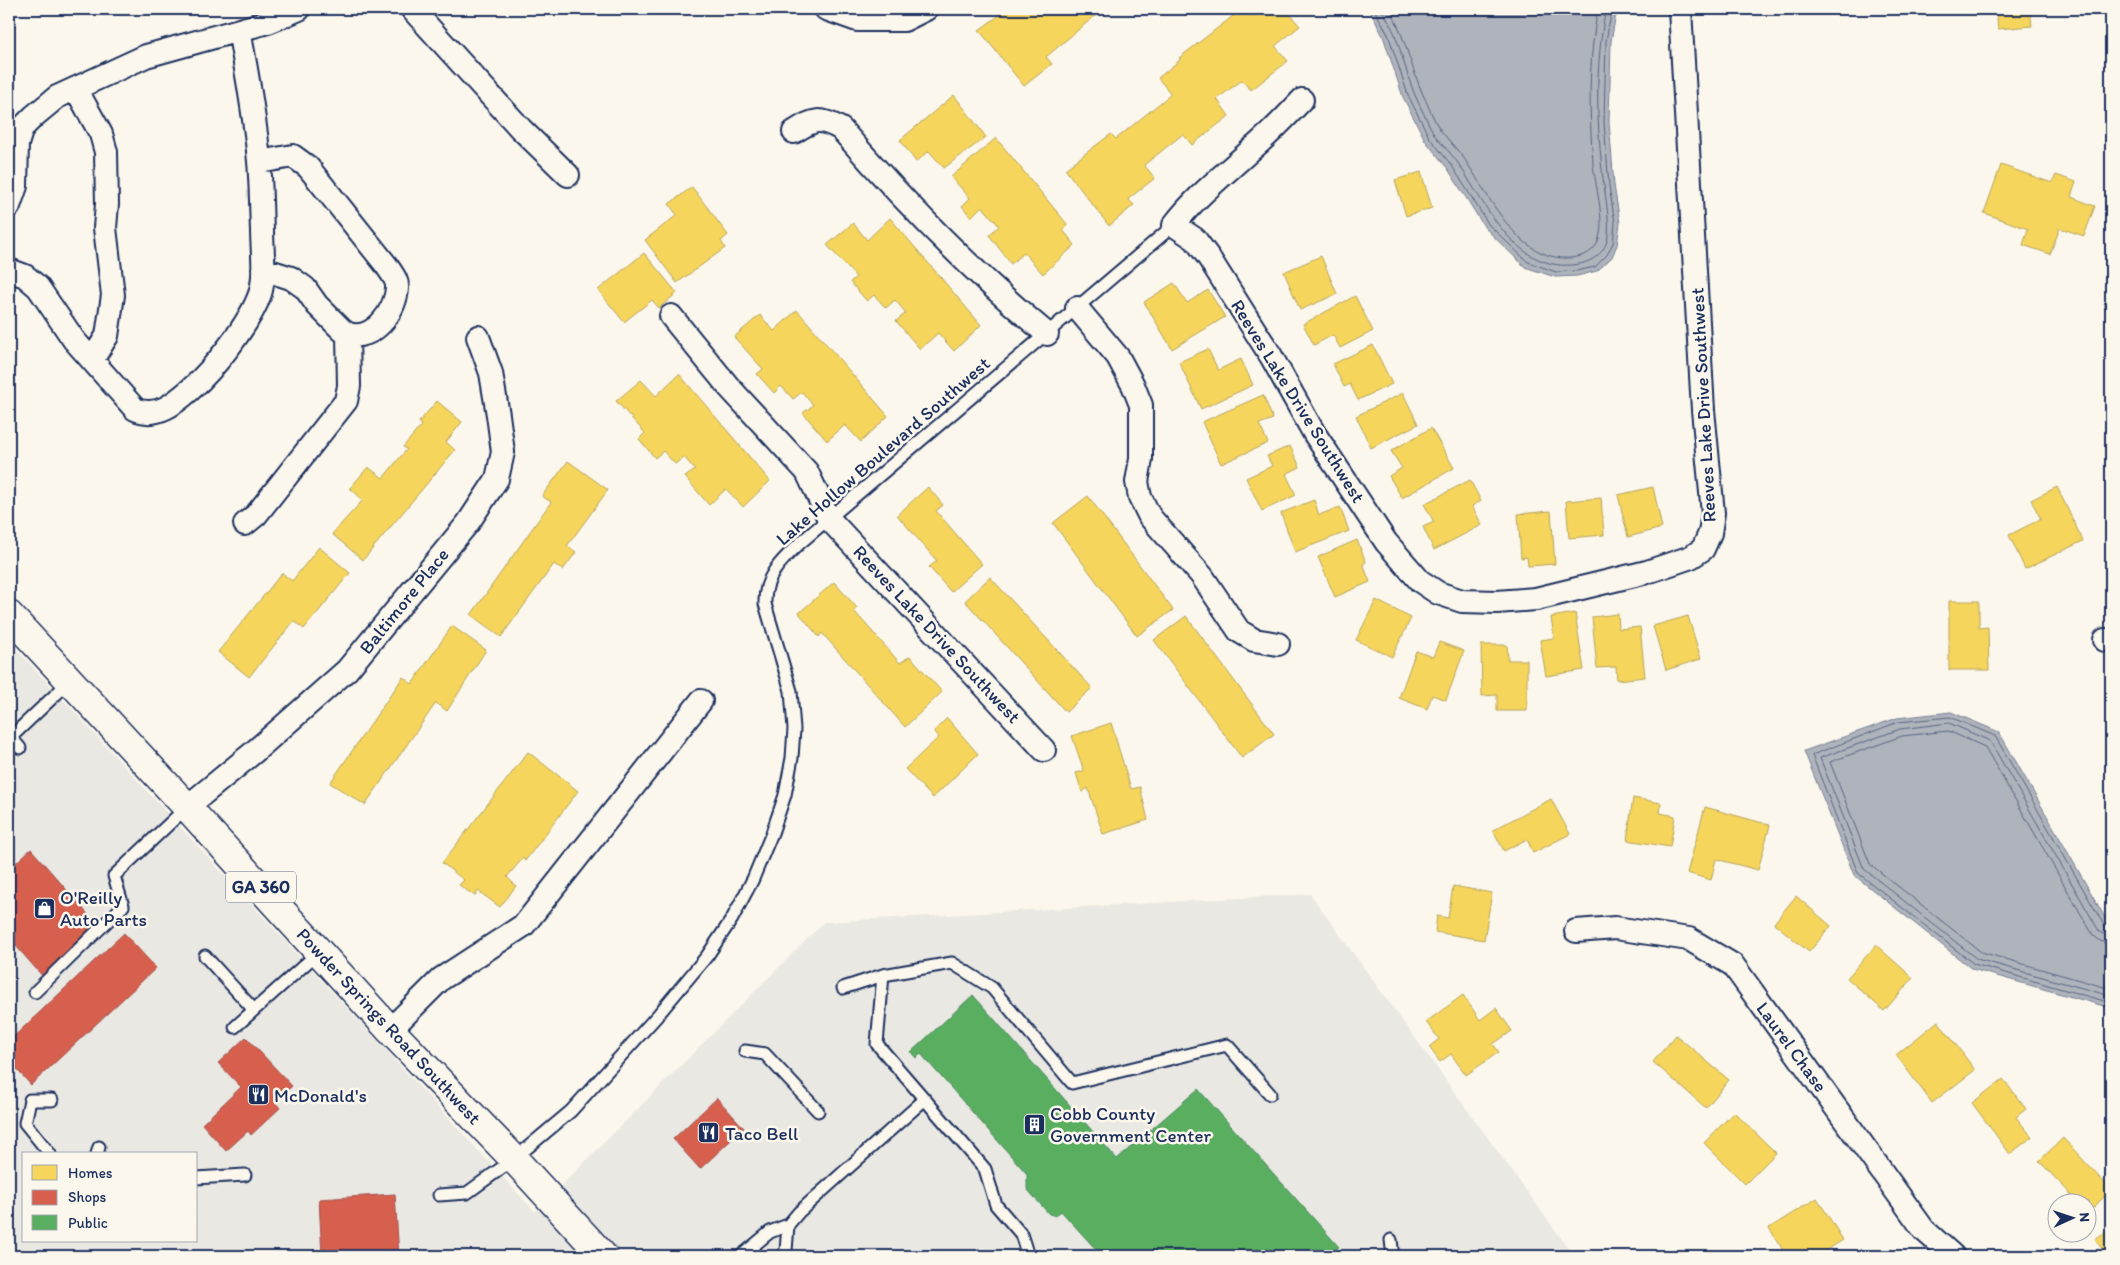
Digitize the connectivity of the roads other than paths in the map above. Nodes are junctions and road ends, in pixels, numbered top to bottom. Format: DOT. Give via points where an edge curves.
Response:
graph roads {
  1 [pos="299,9"];
  2 [pos="412,9"];
  3 [pos="826,9"];
  4 [pos="926,9"];
  5 [pos="1680,9"];
  6 [pos="239,30"];
  7 [pos="76,89"];
  8 [pos="1302,100"];
  9 [pos="794,132"];
  10 [pos="259,162"];
  11 [pos="568,175"];
  12 [pos="9,206"];
  13 [pos="1174,225"];
  14 [pos="263,269"];
  15 [pos="9,270"];
  16 [pos="1077,308"];
  17 [pos="671,316"];
  18 [pos="348,334"];
  19 [pos="1047,334"];
  20 [pos="478,336"];
  21 [pos="92,360"];
  22 [pos="829,519"];
  23 [pos="245,524"];
  24 [pos="9,615"];
  25 [pos="1278,644"];
  26 [pos="70,681"];
  27 [pos="701,701"];
  28 [pos="10,736"];
  29 [pos="20,748"];
  30 [pos="1044,750"];
  31 [pos="187,807"];
  32 [pos="1576,932"];
  33 [pos="319,952"];
  34 [pos="205,956"];
  35 [pos="883,975"];
  36 [pos="843,988"];
  37 [pos="35,992"];
  38 [pos="254,1010"];
  39 [pos="235,1027"];
  40 [pos="390,1030"];
  41 [pos="745,1051"];
  42 [pos="1270,1094"];
  43 [pos="52,1100"];
  44 [pos="924,1100"];
  45 [pos="818,1111"];
  46 [pos="48,1152"];
  47 [pos="514,1159"];
  48 [pos="245,1176"];
  49 [pos="198,1178"];
  50 [pos="440,1195"];
  51 [pos="788,1225"];
  52 [pos="1392,1240"];
  53 [pos="603,1256"];
  54 [pos="741,1256"];
  55 [pos="781,1256"];
  56 [pos="1028,1256"];
  57 [pos="1393,1256"];
  58 [pos="1953,1256"];
  1 -- 6 [label="street"];
  2 -- 11 [label="street" via="521,129"];
  3 -- 4 [label="street" via="857,20 904,20"];
  5 -- 13 [label="street, Reeves Lake Drive Southwest" via="1703,410 1714,513 1703,549 1691,557 1647,572 1536,599 1462,601 1438,594 1420,581 1386,542 1314,433 1271,356 1209,258 1195,239"];
  6 -- 7 [label="street" via="146,56"];
  6 -- 10 [label="street"];
  7 -- 12 [label="street" via="58,97 22,128 17,144 16,186"];
  7 -- 21 [label="street" via="102,134 106,152 105,228 113,296 107,336"];
  8 -- 13 [label="street" via="1206,190"];
  9 -- 19 [label="street" via="810,121 829,122 842,129 907,203 999,294"];
  10 -- 14 [label="street"];
  10 -- 18 [label="street" via="293,156 308,167 395,279 394,303 384,320 362,336"];
  13 -- 16 [label="lane, Lake Hollow Boulevard Southwest"];
  14 -- 18 [label="street" via="291,278 306,288 317,305"];
  14 -- 21 [label="street" via="255,305 237,335 195,386 177,401 154,413 135,409"];
  15 -- 21 [label="street" via="25,276 38,287 74,340"];
  16 -- 19 [label="lane, Lake Hollow Boulevard Southwest"];
  16 -- 25 [label="street" via="1118,357 1141,405 1141,459 1137,482 1150,517 1202,576 1239,631 1254,640"];
  17 -- 22 [label="street, Reeves Lake Drive Southwest" via="728,386 807,472"];
  18 -- 23 [label="street" via="349,386 346,401 256,515"];
  19 -- 22 [label="lane, Lake Hollow Boulevard Southwest"];
  20 -- 31 [label="street, Baltimore Place" via="491,373 498,415 502,452 497,480 468,523 347,670"];
  22 -- 30 [label="street, Reeves Lake Drive Southwest"];
  22 -- 47 [label="lane, Lake Hollow Boulevard Southwest" via="778,564 764,589 765,604 791,691 794,729 785,795 753,879 707,956 657,1016 571,1111"];
  24 -- 26 [label="main road, Powder Springs Road Southwest / GA 360"];
  26 -- 28 [label="lane"];
  26 -- 31 [label="main road, Powder Springs Road Southwest / GA 360"];
  27 -- 40 [label="street" via="524,925 441,979"];
  28 -- 29 [label="lane"];
  31 -- 33 [label="main road, Powder Springs Road Southwest / GA 360"];
  31 -- 37 [label="lane" via="114,876 123,906"];
  32 -- 58 [label="street, Laurel Chase" via="1615,928 1689,939 1733,965 1924,1230"];
  33 -- 38 [label="lane"];
  33 -- 40 [label="main road, Powder Springs Road Southwest / GA 360"];
  34 -- 38 [label="lane"];
  35 -- 36 [label="lane"];
  35 -- 42 [label="lane" via="952,963 992,988 1072,1083 1228,1045"];
  35 -- 44 [label="lane" via="877,1044"];
  38 -- 39 [label="lane"];
  40 -- 47 [label="main road, Powder Springs Road Southwest / GA 360"];
  41 -- 45 [label="lane" via="765,1054"];
  43 -- 46 [label="lane" via="30,1100 25,1123"];
  44 -- 51 [label="lane" via="798,1212"];
  44 -- 56 [label="lane" via="985,1168 996,1205 1021,1234"];
  47 -- 50 [label="lane, Lake Hollow Boulevard Southwest" via="467,1194"];
  47 -- 53 [label="main road, Powder Springs Road Southwest / GA 360"];
  48 -- 49 [label="lane"];
  51 -- 54 [label="lane" via="770,1232"];
  51 -- 55 [label="lane" via="786,1251"];
  52 -- 57 [label="lane"];
}
